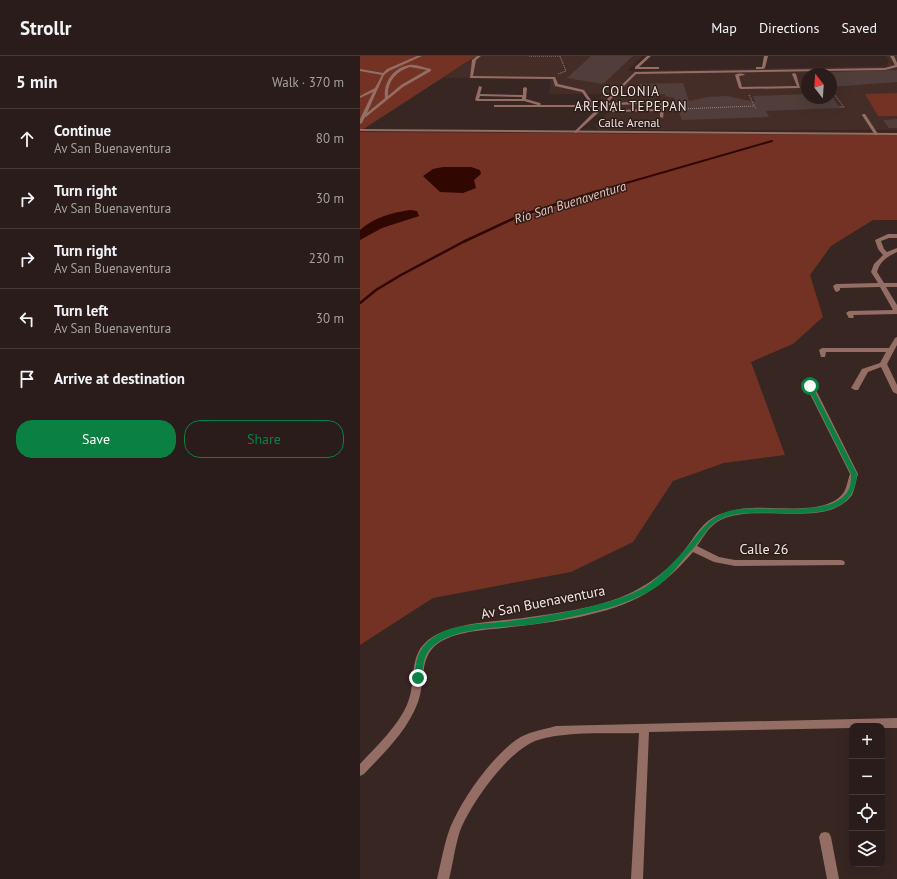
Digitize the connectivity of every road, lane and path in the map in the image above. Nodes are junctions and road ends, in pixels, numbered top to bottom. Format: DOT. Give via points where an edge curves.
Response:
graph roads {
  1 [pos="420,56"];
  2 [pos="480,56"];
  3 [pos="529,56"];
  4 [pos="560,56"];
  5 [pos="649,56"];
  6 [pos="766,56"];
  7 [pos="892,56"];
  8 [pos="360,70"];
  9 [pos="793,72"];
  10 [pos="384,74"];
  11 [pos="554,78"];
  12 [pos="480,87"];
  13 [pos="525,88"];
  14 [pos="376,90"];
  15 [pos="360,97"];
  16 [pos="386,98"];
  17 [pos="524,98"];
  18 [pos="837,98"];
  19 [pos="617,103"];
  20 [pos="606,104"];
  21 [pos="495,106"];
  22 [pos="548,106"];
  23 [pos="593,106"];
  24 [pos="754,106"];
  25 [pos="839,107"];
  26 [pos="682,108"];
  27 [pos="662,110"];
  28 [pos="597,112"];
  29 [pos="864,115"];
  30 [pos="662,117"];
  31 [pos="362,119"];
  32 [pos="360,123"];
  33 [pos="360,130"];
  34 [pos="576,132"];
  35 [pos="876,134"];
  36 [pos="897,134"];
  37 [pos="897,236"];
  38 [pos="897,250"];
  39 [pos="886,255"];
  40 [pos="881,285"];
  41 [pos="897,285"];
  42 [pos="837,290"];
  43 [pos="897,311"];
  44 [pos="851,317"];
  45 [pos="897,339"];
  46 [pos="890,350"];
  47 [pos="823,356"];
  48 [pos="883,364"];
  49 [pos="894,382"];
  50 [pos="810,386"];
  51 [pos="855,388"];
  52 [pos="897,392"];
  53 [pos="691,547"];
  54 [pos="841,563"];
  55 [pos="897,723"];
  56 [pos="644,728"];
  57 [pos="360,771"];
  58 [pos="825,838"];
  59 [pos="443,879"];
  60 [pos="636,879"];
  61 [pos="833,879"];
  1 -- 10 [label="lane"];
  2 -- 11 [label="lane" via="474,60 471,77"];
  3 -- 4 [label="path"];
  4 -- 11 [label="path" via="566,70"];
  5 -- 6 [label="lane" via="636,68 763,68"];
  7 -- 9 [label="lane" via="897,64 890,68"];
  8 -- 10 [label="lane"];
  9 -- 9 [label="lane" via="769,75 737,75 741,88 799,87"];
  9 -- 20 [label="lane" via="635,73"];
  10 -- 14 [label="lane"];
  11 -- 23 [label="lane" via="556,85 583,91"];
  12 -- 17 [label="lane" via="477,100"];
  13 -- 17 [label="lane"];
  14 -- 15 [label="lane"];
  14 -- 31 [label="lane"];
  16 -- 16 [label="lane" via="402,86 430,70 410,66 391,77 385,89"];
  16 -- 31 [label="lane"];
  17 -- 22 [label="lane"];
  18 -- 25 [label="path" via="844,107"];
  19 -- 20 [label="lane"];
  19 -- 27 [label="lane" via="661,102"];
  19 -- 27 [label="lane" via="612,111"];
  20 -- 28 [label="lane"];
  21 -- 22 [label="lane"];
  22 -- 23 [label="lane"];
  23 -- 28 [label="lane"];
  24 -- 26 [label="path"];
  27 -- 30 [label="lane"];
  28 -- 34 [label="lane"];
  29 -- 35 [label="lane"];
  31 -- 32 [label="lane"];
  33 -- 34 [label="street, Calle Arenal"];
  34 -- 35 [label="street, Calle Arenal"];
  35 -- 36 [label="street, Calle Arenal"];
  37 -- 39 [label="street" via="878,240"];
  38 -- 39 [label="street"];
  39 -- 40 [label="street" via="876,264 874,272"];
  40 -- 41 [label="street"];
  40 -- 42 [label="street" via="836,286"];
  40 -- 43 [label="street"];
  43 -- 44 [label="street" via="849,313"];
  45 -- 46 [label="street"];
  46 -- 47 [label="street" via="822,350"];
  46 -- 48 [label="street"];
  48 -- 49 [label="street"];
  48 -- 51 [label="street" via="865,371"];
  49 -- 52 [label="street"];
  50 -- 53 [label="street, Av San Buenaventura" via="854,474 853,486 847,496 836,505 819,510 730,513 715,520"];
  53 -- 54 [label="street, Calle 26" via="717,560 735,563"];
  53 -- 57 [label="street, Av San Buenaventura" via="654,585 623,600 576,613 458,630 441,636 428,646 421,657 414,701 381,750"];
  55 -- 56 [label="street"];
  56 -- 59 [label="street" via="556,731 520,743 504,757 476,791 455,830"];
  56 -- 60 [label="street"];
  58 -- 61 [label="street"];
}
